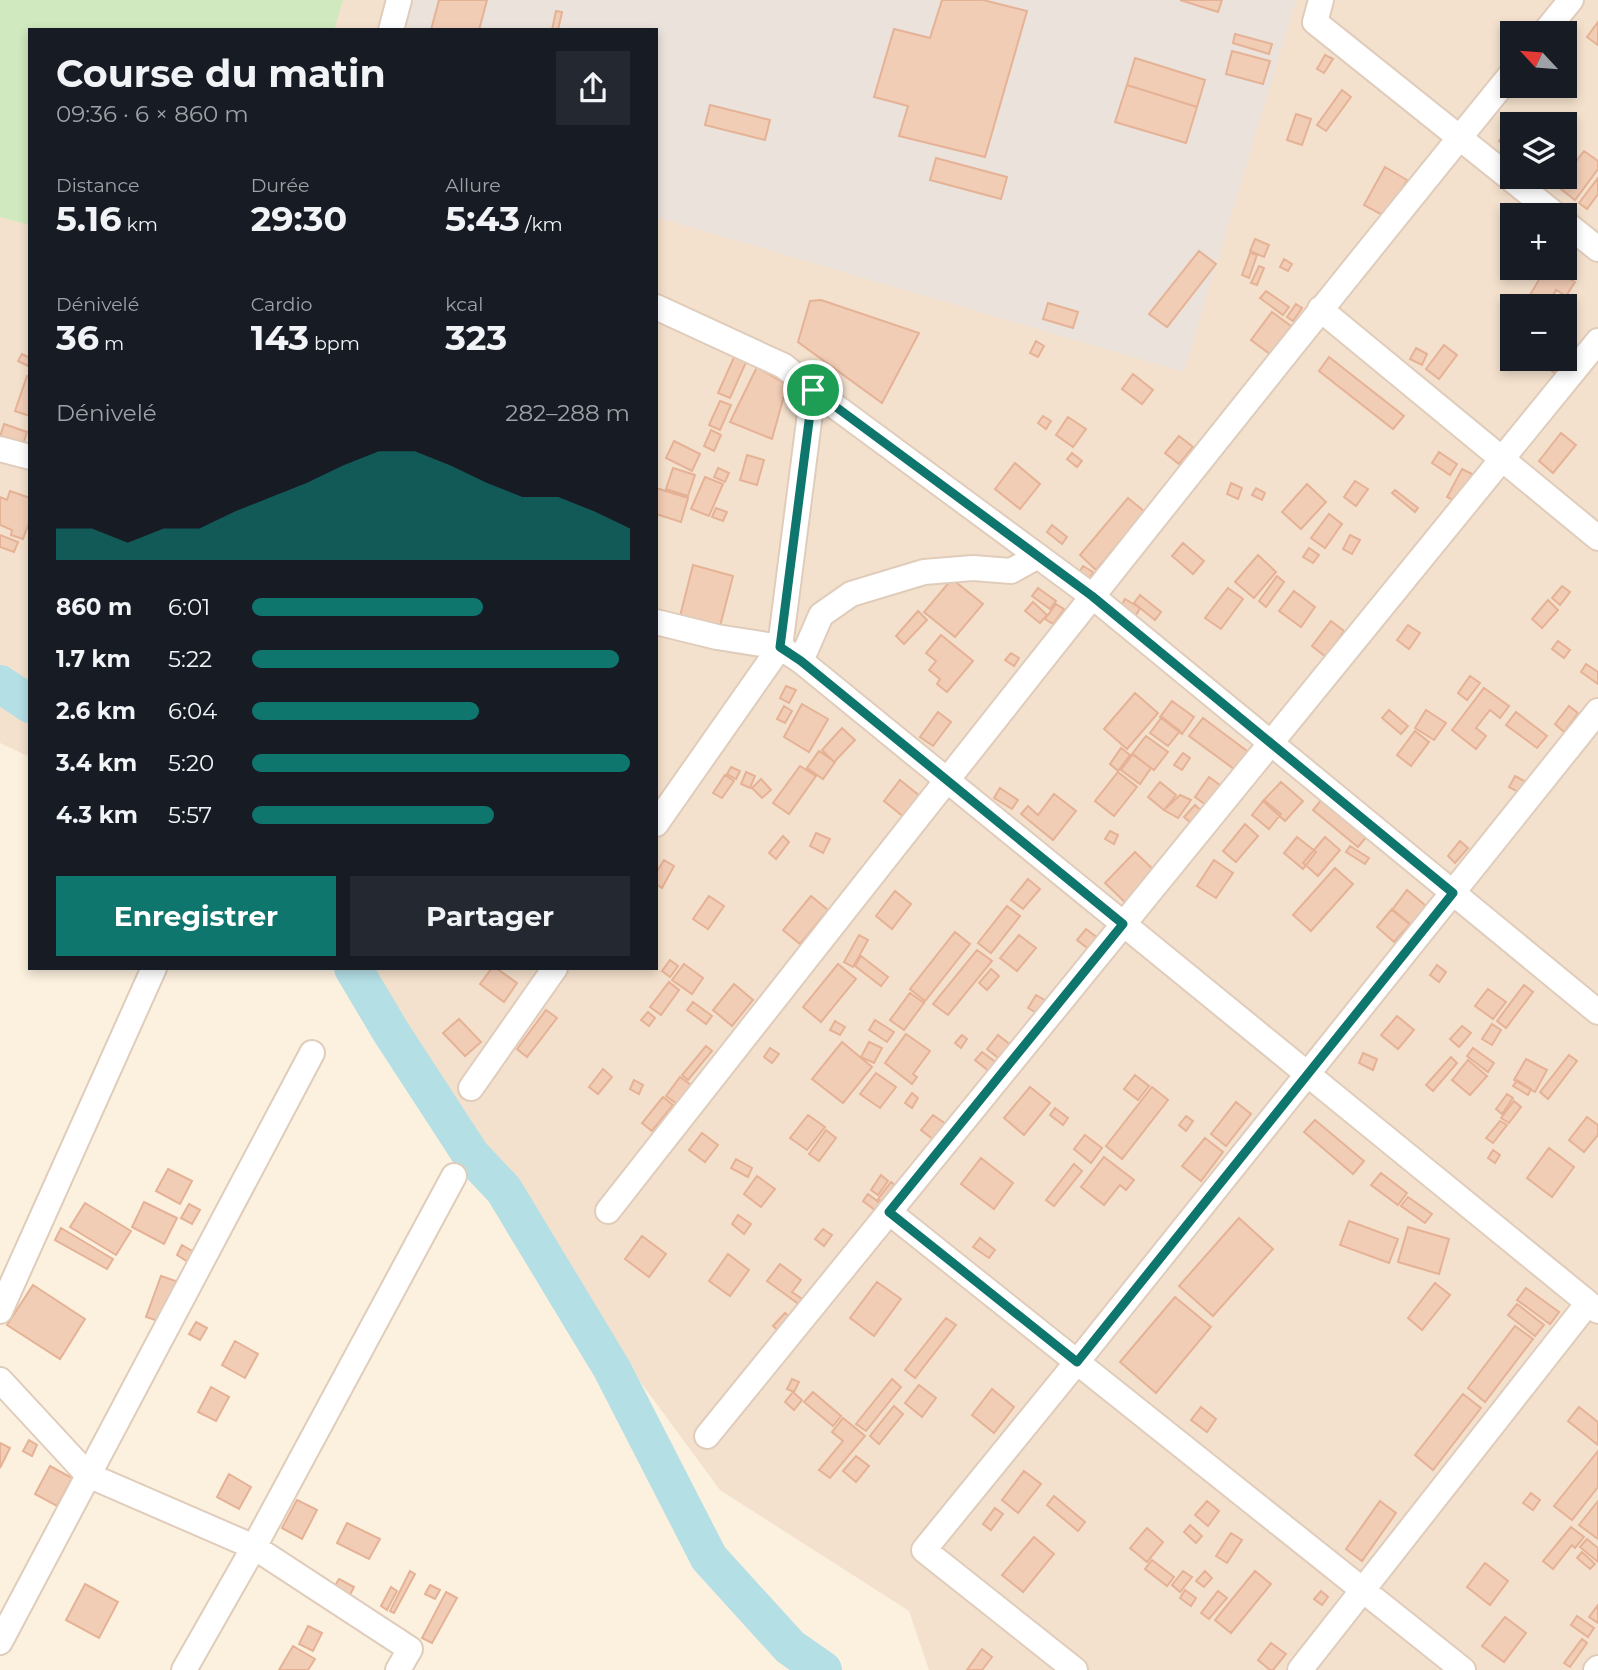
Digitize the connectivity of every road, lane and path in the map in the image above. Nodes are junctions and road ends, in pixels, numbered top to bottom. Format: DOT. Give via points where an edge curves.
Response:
graph roads {
  1 [pos="399,0"];
  2 [pos="1321,0"];
  3 [pos="1571,0"];
  4 [pos="1554,21"];
  5 [pos="392,28"];
  6 [pos="1500,88"];
  7 [pos="1460,137"];
  8 [pos="1541,203"];
  9 [pos="1577,232"];
  10 [pos="1598,249"];
  11 [pos="658,308"];
  12 [pos="1320,309"];
  13 [pos="1598,341"];
  14 [pos="813,390"];
  15 [pos="0,449"];
  16 [pos="28,456"];
  17 [pos="1502,459"];
  18 [pos="1598,538"];
  19 [pos="1038,556"];
  20 [pos="1092,596"];
  21 [pos="658,622"];
  22 [pos="780,647"];
  23 [pos="801,661"];
  24 [pos="1598,711"];
  25 [pos="1270,743"];
  26 [pos="947,780"];
  27 [pos="658,821"];
  28 [pos="1453,893"];
  29 [pos="1123,924"];
  30 [pos="153,970"];
  31 [pos="554,970"];
  32 [pos="1598,1012"];
  33 [pos="312,1053"];
  34 [pos="1307,1074"];
  35 [pos="471,1088"];
  36 [pos="454,1176"];
  37 [pos="608,1212"];
  38 [pos="889,1212"];
  39 [pos="1593,1307"];
  40 [pos="0,1311"];
  41 [pos="1077,1362"];
  42 [pos="0,1380"];
  43 [pos="707,1436"];
  44 [pos="88,1475"];
  45 [pos="254,1547"];
  46 [pos="1363,1590"];
  47 [pos="0,1642"];
  48 [pos="184,1670"];
  49 [pos="398,1670"];
  50 [pos="1075,1670"];
  51 [pos="1300,1670"];
  52 [pos="1463,1670"];
  1 -- 5 [label="street"];
  2 -- 7 [label="street" via="1315,22"];
  3 -- 4 [label="street"];
  6 -- 7 [label="street"];
  7 -- 8 [label="street"];
  7 -- 12 [label="street"];
  9 -- 10 [label="street"];
  11 -- 14 [label="street" via="783,366"];
  12 -- 17 [label="street"];
  12 -- 20 [label="street"];
  13 -- 17 [label="street"];
  14 -- 19 [label="street"];
  14 -- 22 [label="street"];
  15 -- 16 [label="street"];
  17 -- 18 [label="street"];
  17 -- 25 [label="street"];
  19 -- 20 [label="street"];
  19 -- 23 [label="street" via="1011,571 924,572 851,594 821,615"];
  20 -- 25 [label="street"];
  20 -- 26 [label="street"];
  21 -- 22 [label="street"];
  22 -- 23 [label="street"];
  22 -- 27 [label="street"];
  23 -- 26 [label="street"];
  24 -- 28 [label="street"];
  25 -- 28 [label="street"];
  25 -- 29 [label="street"];
  26 -- 29 [label="street"];
  26 -- 37 [label="street"];
  28 -- 32 [label="street"];
  28 -- 34 [label="street"];
  29 -- 34 [label="street"];
  29 -- 38 [label="street"];
  30 -- 40 [label="street"];
  31 -- 35 [label="street"];
  33 -- 44 [label="street"];
  34 -- 39 [label="street"];
  34 -- 41 [label="street"];
  36 -- 45 [label="street"];
  38 -- 41 [label="street"];
  38 -- 43 [label="street"];
  39 -- 46 [label="street"];
  41 -- 46 [label="street"];
  41 -- 50 [label="street" via="924,1550"];
  42 -- 44 [label="street"];
  44 -- 45 [label="street"];
  44 -- 47 [label="street"];
  45 -- 48 [label="street"];
  45 -- 49 [label="street" via="410,1649"];
  46 -- 51 [label="street"];
  46 -- 52 [label="street"];
}
